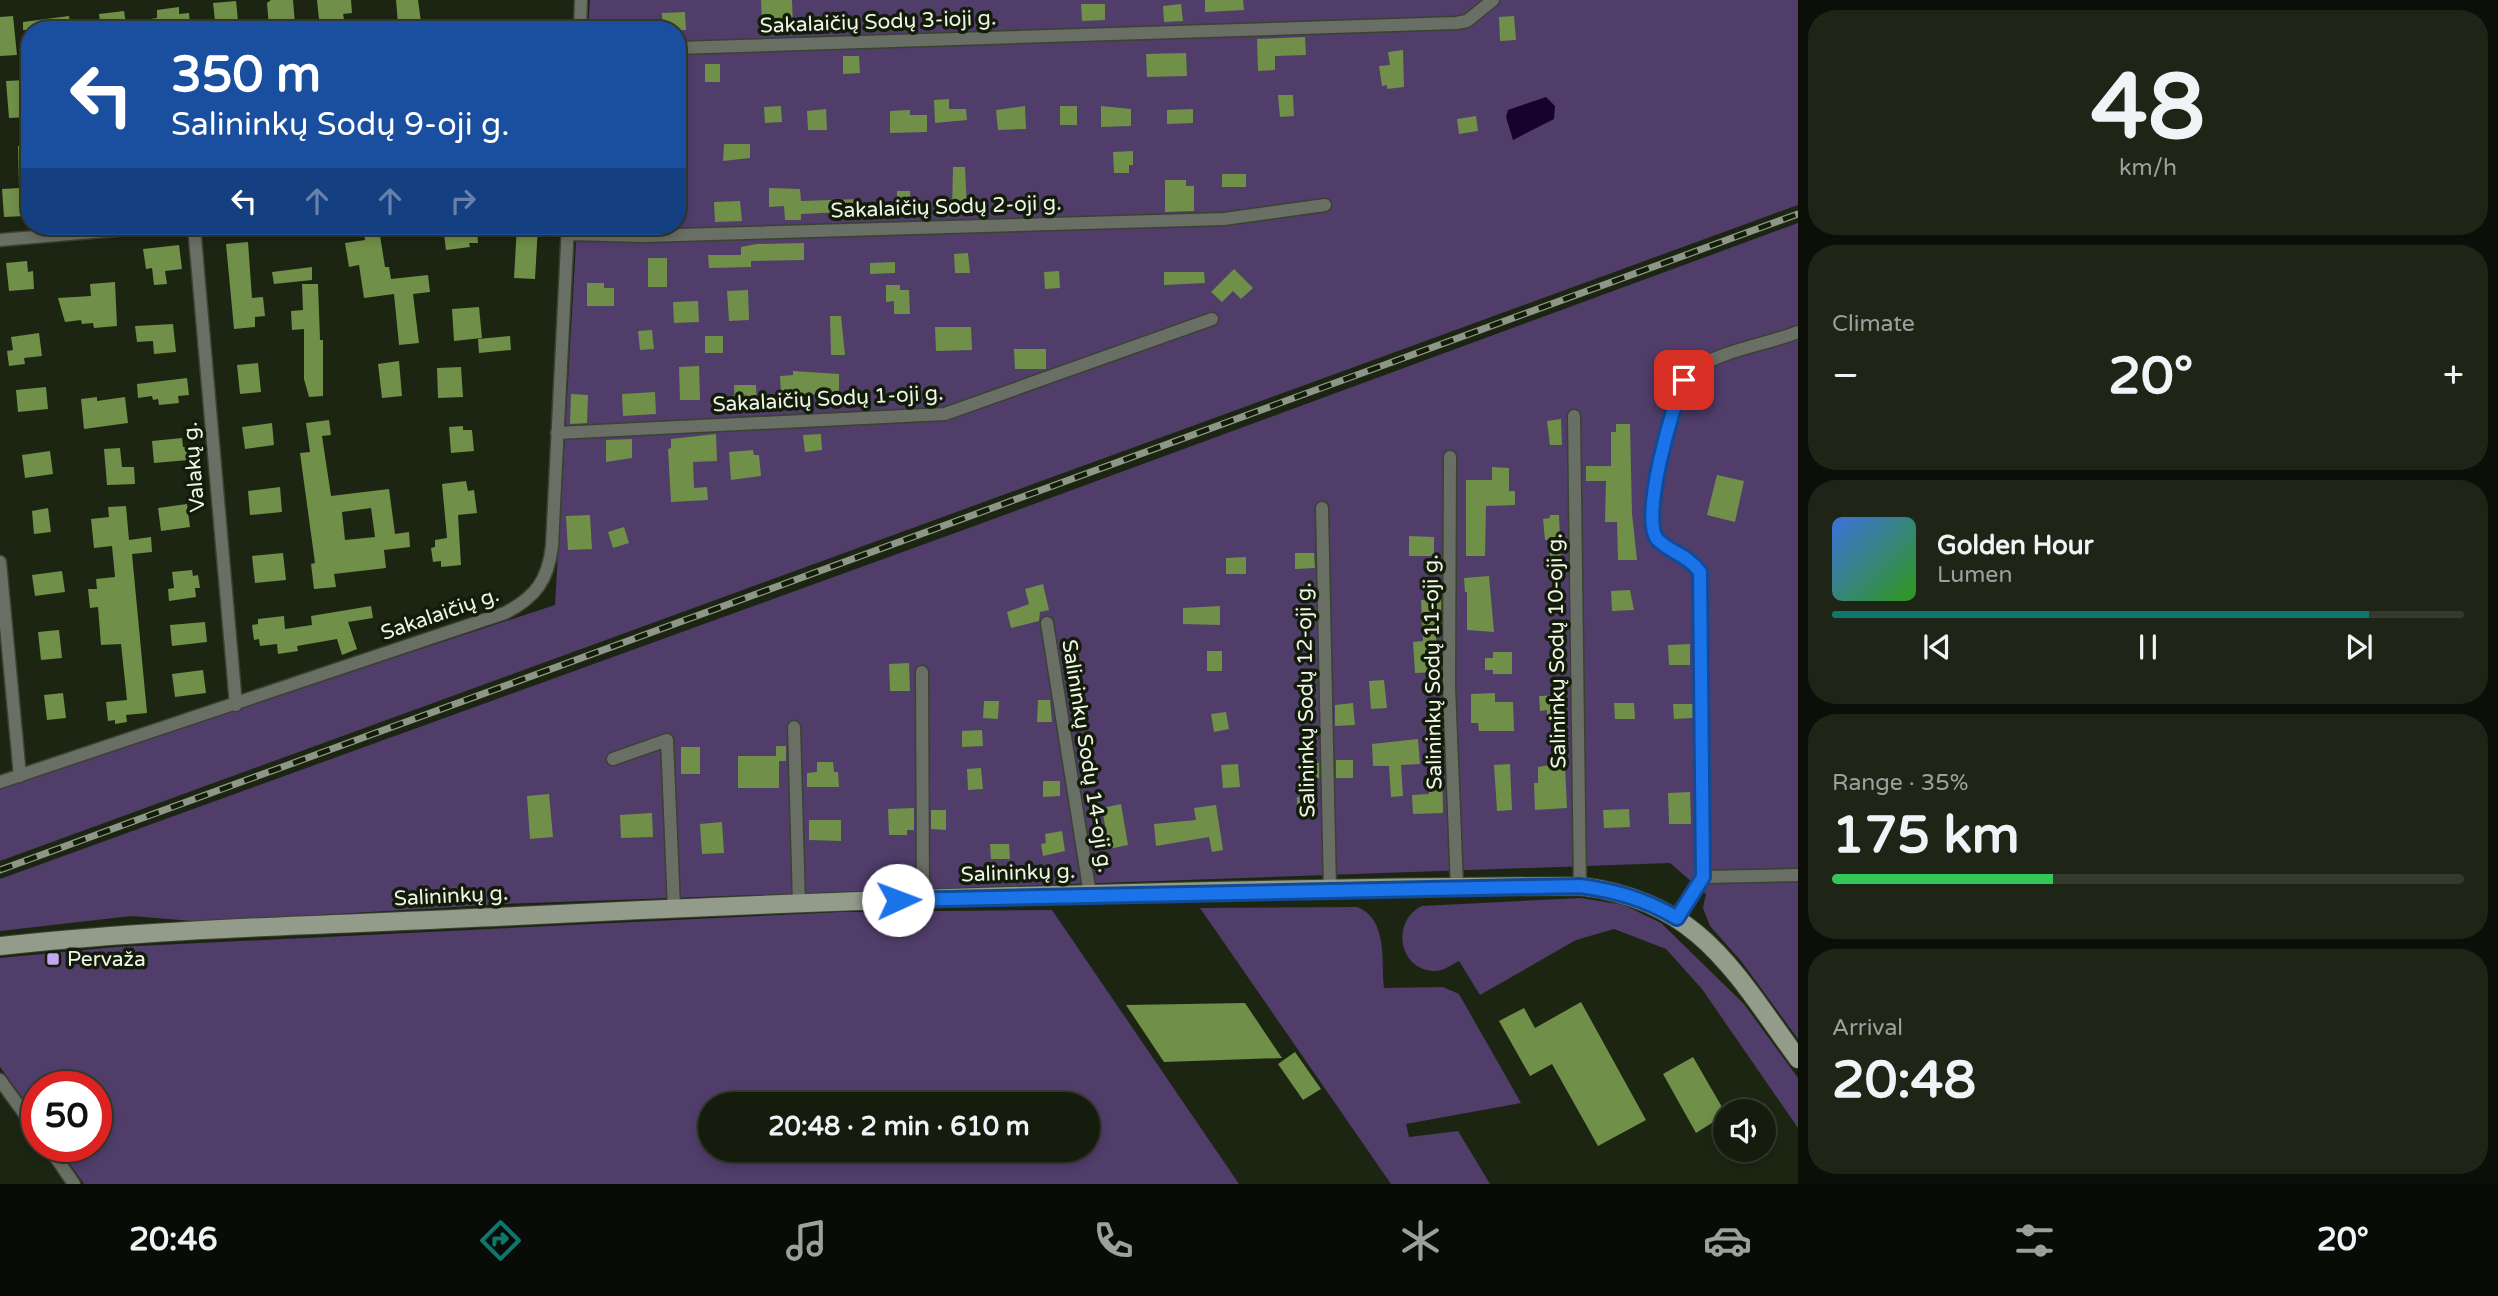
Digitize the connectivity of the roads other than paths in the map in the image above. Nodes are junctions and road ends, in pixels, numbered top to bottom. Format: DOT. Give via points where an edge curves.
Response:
graph roads {
  1 [pos="581,0"];
  2 [pos="1493,0"];
  3 [pos="580,21"];
  4 [pos="686,48"];
  5 [pos="1325,205"];
  6 [pos="58,235"];
  7 [pos="195,235"];
  8 [pos="568,235"];
  9 [pos="630,235"];
  10 [pos="677,235"];
  11 [pos="686,235"];
  12 [pos="0,240"];
  13 [pos="1212,319"];
  14 [pos="1798,332"];
  15 [pos="1574,416"];
  16 [pos="557,433"];
  17 [pos="1450,457"];
  18 [pos="1322,508"];
  19 [pos="0,562"];
  20 [pos="1047,623"];
  21 [pos="922,672"];
  22 [pos="236,705"];
  23 [pos="794,727"];
  24 [pos="613,759"];
  25 [pos="20,776"];
  26 [pos="0,782"];
  27 [pos="1798,875"];
  28 [pos="1703,877"];
  29 [pos="1580,886"];
  30 [pos="1457,887"];
  31 [pos="1330,890"];
  32 [pos="1090,894"];
  33 [pos="923,899"];
  34 [pos="799,903"];
  35 [pos="674,908"];
  36 [pos="1677,918"];
  37 [pos="0,946"];
  38 [pos="1798,1059"];
  39 [pos="0,1080"];
  40 [pos="21,1109"];
  41 [pos="59,1162"];
  42 [pos="74,1184"];
  1 -- 3 [label="street"];
  2 -- 4 [label="street, Sakalaičių Sodų 3-ioji g." via="1467,21 1456,23"];
  5 -- 11 [label="street, Sakalaičių Sodų 2-oji g." via="1224,219"];
  6 -- 12 [label="street"];
  7 -- 22 [label="street, Valakų g."];
  8 -- 16 [label="street, Sakalaičių g."];
  9 -- 10 [label="street, Sakalaičių Sodų 2-oji g."];
  13 -- 16 [label="street, Sakalaičių Sodų 1-oji g." via="945,414"];
  14 -- 28 [label="street" via="1710,362 1684,380 1675,401 1653,503 1651,524 1658,539 1693,562 1700,572"];
  15 -- 29 [label="street, Salininkų Sodų 10-oji g."];
  16 -- 22 [label="street, Sakalaičių g." via="551,563 544,583 523,604"];
  17 -- 30 [label="street, Salininkų Sodų 11-oji g." via="1450,686"];
  18 -- 31 [label="street, Salininkų Sodų 12-oji g."];
  19 -- 25 [label="street"];
  20 -- 32 [label="street, Salininkų Sodų 14-oji g."];
  21 -- 33 [label="street"];
  22 -- 25 [label="street, Sakalaičių g."];
  23 -- 34 [label="street"];
  24 -- 35 [label="street" via="667,740"];
  25 -- 26 [label="street, Sakalaičių g."];
  27 -- 28 [label="street"];
  28 -- 36 [label="street"];
  29 -- 30 [label="main road, Salininkų g."];
  29 -- 36 [label="main road, Salininkų g." via="1629,895"];
  30 -- 31 [label="main road, Salininkų g."];
  31 -- 32 [label="main road, Salininkų g."];
  32 -- 33 [label="main road, Salininkų g."];
  33 -- 34 [label="main road, Salininkų g."];
  34 -- 35 [label="main road, Salininkų g."];
  35 -- 37 [label="main road, Salininkų g."];
  36 -- 38 [label="main road, Salininkų g." via="1721,957"];
  39 -- 40 [label="street"];
  41 -- 42 [label="street"];
}
